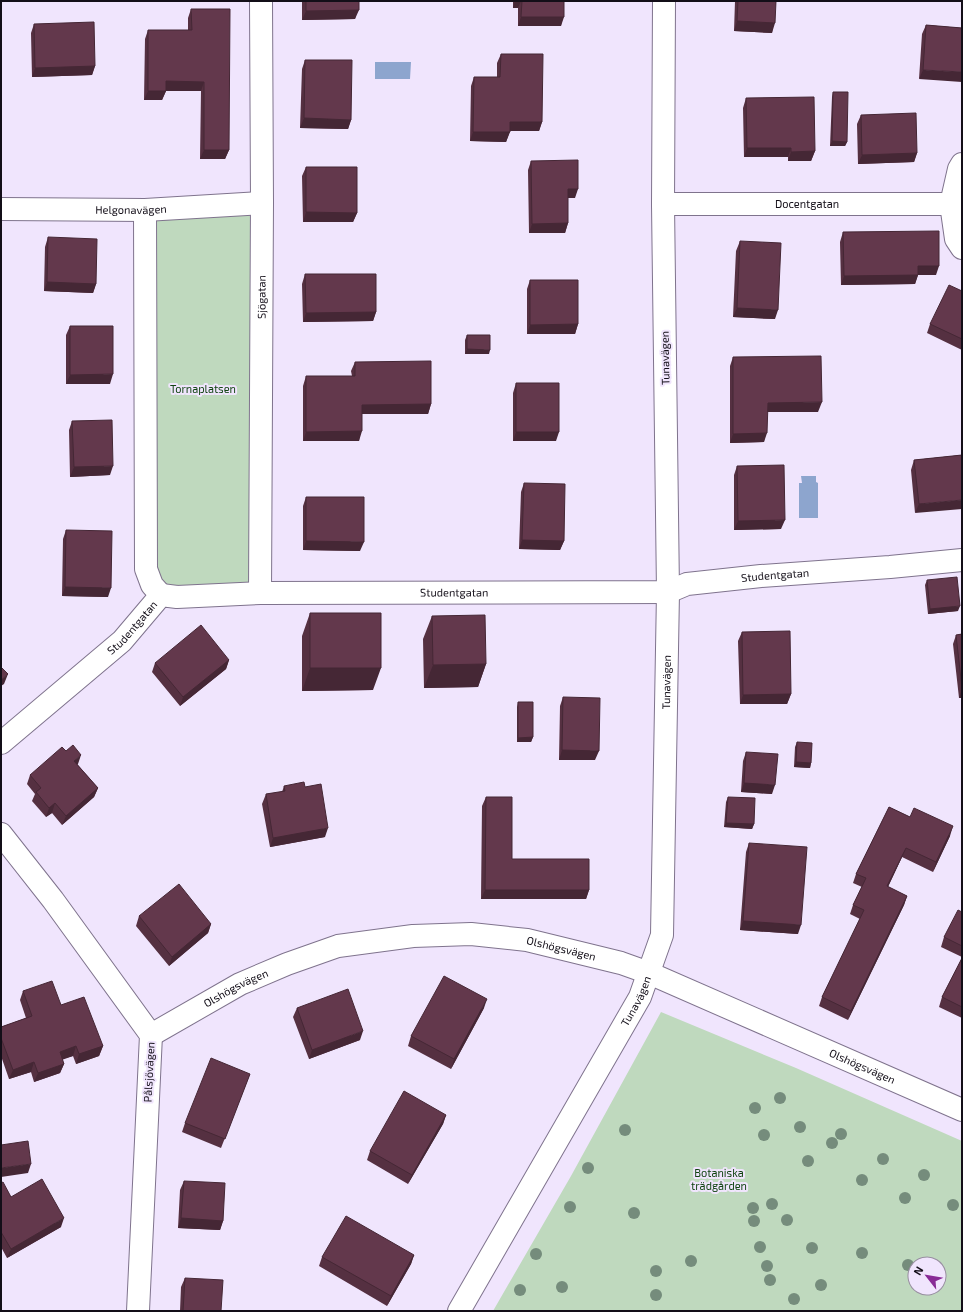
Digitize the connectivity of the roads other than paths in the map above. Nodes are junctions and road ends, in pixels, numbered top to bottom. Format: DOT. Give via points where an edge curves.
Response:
graph roads {
  1 [pos="261,1"];
  2 [pos="664,1"];
  3 [pos="962,164"];
  4 [pos="262,203"];
  5 [pos="663,204"];
  6 [pos="951,204"];
  7 [pos="1,209"];
  8 [pos="145,210"];
  9 [pos="962,248"];
  10 [pos="962,560"];
  11 [pos="668,592"];
  12 [pos="260,593"];
  13 [pos="161,595"];
  14 [pos="1,743"];
  15 [pos="1,834"];
  16 [pos="649,973"];
  17 [pos="150,1034"];
  18 [pos="962,1110"];
  19 [pos="138,1311"];
  20 [pos="459,1311"];
  1 -- 4 [label="street, Sjögatan"];
  2 -- 5 [label="street, Tunavägen"];
  3 -- 6 [label="street"];
  4 -- 8 [label="street, Helgonavägen"];
  4 -- 12 [label="street, Sjögatan"];
  5 -- 6 [label="street, Docentgatan"];
  5 -- 11 [label="street, Tunavägen"];
  6 -- 9 [label="street" via="956,239"];
  7 -- 8 [label="street, Helgonavägen"];
  8 -- 13 [label="street" via="146,569 152,585"];
  10 -- 11 [label="street, Studentgatan" via="760,576 687,584"];
  11 -- 12 [label="street, Studentgatan"];
  11 -- 16 [label="street, Tunavägen" via="662,935"];
  12 -- 13 [label="street, Studentgatan" via="177,597"];
  13 -- 14 [label="street, Studentgatan" via="122,641"];
  15 -- 17 [label="street, Pålsjövägen" via="53,900"];
  16 -- 17 [label="street, Olshögsvägen" via="621,963 527,940 471,934 414,936 338,946 287,964 240,984"];
  16 -- 18 [label="street, Olshögsvägen"];
  16 -- 20 [label="street, Tunavägen" via="640,997"];
  17 -- 19 [label="street, Pålsjövägen"];
}
